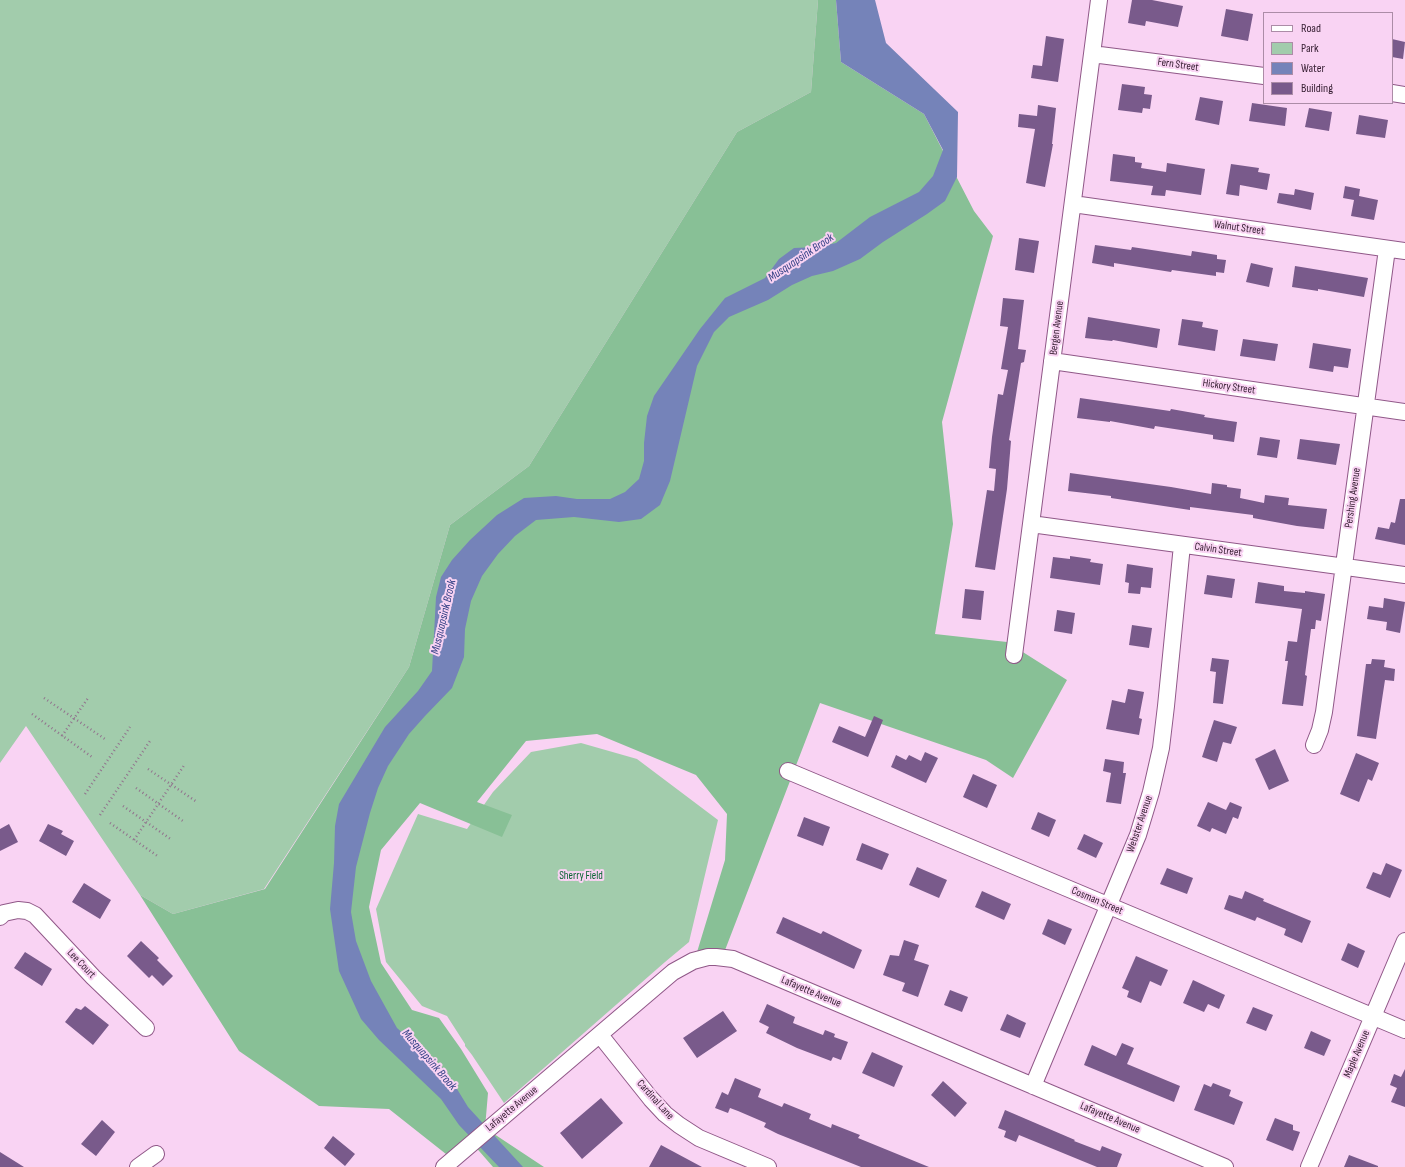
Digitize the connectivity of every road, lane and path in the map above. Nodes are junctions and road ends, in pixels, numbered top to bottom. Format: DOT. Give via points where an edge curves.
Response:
graph roads {
  1 [pos="1099,0"];
  2 [pos="1092,54"];
  3 [pos="1263,76"];
  4 [pos="1393,93"];
  5 [pos="1405,95"];
  6 [pos="1072,204"];
  7 [pos="1387,249"];
  8 [pos="1405,251"];
  9 [pos="1052,361"];
  10 [pos="1365,407"];
  11 [pos="1405,412"];
  12 [pos="1031,524"];
  13 [pos="1182,545"];
  14 [pos="1343,567"];
  15 [pos="1405,575"];
  16 [pos="1014,655"];
  17 [pos="44,698"];
  18 [pos="88,698"];
  19 [pos="32,714"];
  20 [pos="74,718"];
  21 [pos="130,727"];
  22 [pos="62,736"];
  23 [pos="105,739"];
  24 [pos="150,741"];
  25 [pos="1314,746"];
  26 [pos="92,757"];
  27 [pos="185,764"];
  28 [pos="148,769"];
  29 [pos="788,771"];
  30 [pos="171,785"];
  31 [pos="136,788"];
  32 [pos="85,794"];
  33 [pos="197,802"];
  34 [pos="158,804"];
  35 [pos="123,806"];
  36 [pos="100,815"];
  37 [pos="183,821"];
  38 [pos="146,822"];
  39 [pos="110,824"];
  40 [pos="134,840"];
  41 [pos="172,840"];
  42 [pos="159,857"];
  43 [pos="1109,906"];
  44 [pos="6,913"];
  45 [pos="1405,941"];
  46 [pos="1373,1017"];
  47 [pos="146,1028"];
  48 [pos="1405,1030"];
  49 [pos="600,1035"];
  50 [pos="1033,1086"];
  51 [pos="156,1154"];
  52 [pos="1206,1163"];
  53 [pos="138,1167"];
  54 [pos="444,1167"];
  55 [pos="768,1167"];
  56 [pos="1225,1167"];
  57 [pos="1309,1167"];
  1 -- 2 [label="street, Bergen Avenue"];
  2 -- 3 [label="street, Fern Street"];
  2 -- 6 [label="street, Bergen Avenue"];
  4 -- 5 [label="street"];
  6 -- 7 [label="street, Walnut Street"];
  6 -- 9 [label="street, Bergen Avenue"];
  7 -- 8 [label="street, Walnut Street"];
  7 -- 10 [label="street, Pershing Avenue"];
  9 -- 10 [label="street, Hickory Street"];
  9 -- 12 [label="street, Bergen Avenue"];
  10 -- 11 [label="street, Hickory Street"];
  10 -- 14 [label="street, Pershing Avenue"];
  12 -- 13 [label="street, Calvin Street"];
  12 -- 16 [label="street, Bergen Avenue"];
  13 -- 14 [label="street, Calvin Street"];
  13 -- 43 [label="street, Webster Avenue" via="1161,748 1138,835"];
  14 -- 15 [label="street, Calvin Street"];
  14 -- 25 [label="street, Pershing Avenue" via="1324,712"];
  17 -- 20 [label="path"];
  18 -- 20 [label="path"];
  19 -- 22 [label="path"];
  20 -- 22 [label="path"];
  20 -- 23 [label="path"];
  21 -- 32 [label="path"];
  22 -- 26 [label="path"];
  24 -- 36 [label="path"];
  27 -- 30 [label="path"];
  28 -- 30 [label="path"];
  29 -- 43 [label="street, Cosman Street"];
  30 -- 33 [label="path"];
  30 -- 34 [label="path"];
  31 -- 34 [label="path"];
  34 -- 37 [label="path"];
  34 -- 38 [label="path"];
  35 -- 38 [label="path"];
  38 -- 40 [label="path"];
  38 -- 41 [label="path"];
  39 -- 40 [label="path"];
  40 -- 42 [label="path"];
  43 -- 46 [label="street, Cosman Street"];
  43 -- 50 [label="street, Webster Avenue"];
  44 -- 47 [label="street, Lee Court" via="27,911 35,916"];
  45 -- 46 [label="street, Maple Avenue"];
  46 -- 48 [label="street, Cosman Street"];
  46 -- 57 [label="street, Maple Avenue"];
  49 -- 50 [label="street, Lafayette Avenue" via="679,968 692,961 716,957 733,959"];
  49 -- 54 [label="street, Lafayette Avenue"];
  49 -- 55 [label="street, Cardinal Lane" via="665,1114 699,1138"];
  50 -- 52 [label="street, Lafayette Avenue"];
  51 -- 53 [label="street"];
  52 -- 56 [label="street, Lafayette Avenue"];
}
